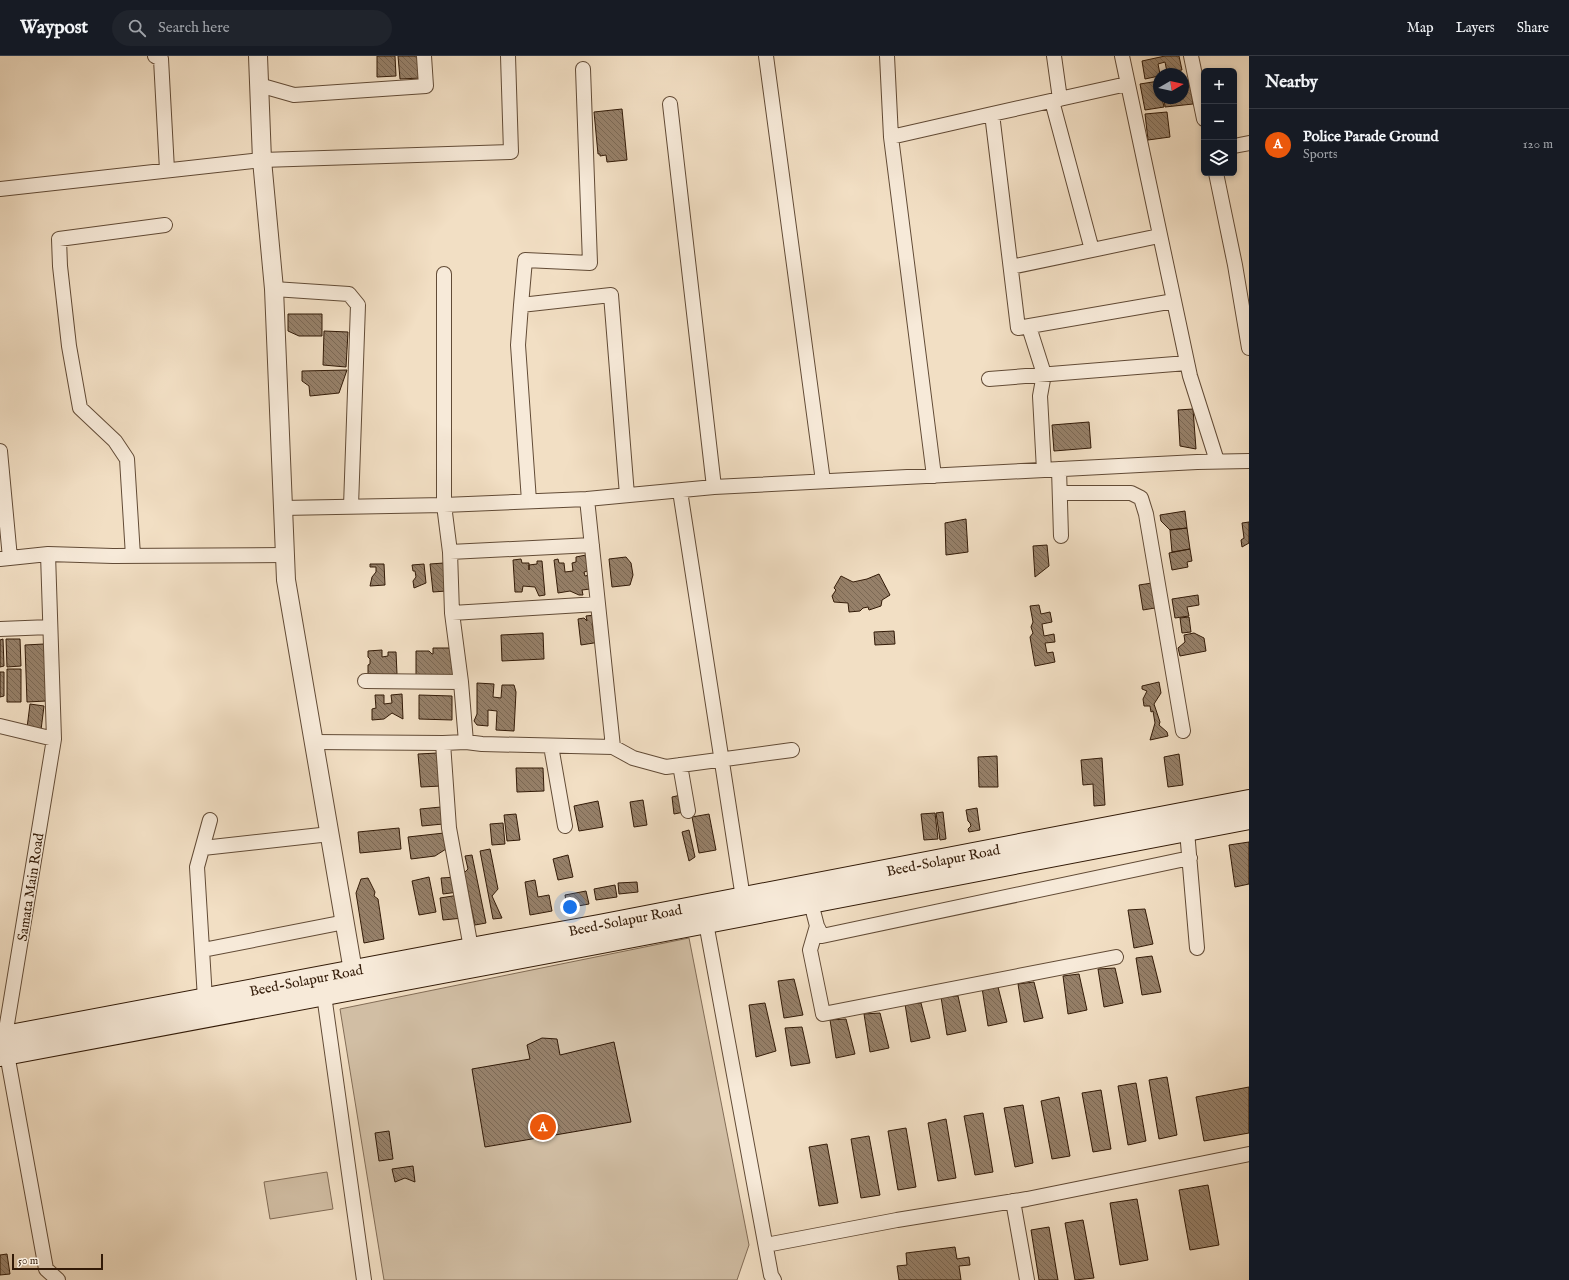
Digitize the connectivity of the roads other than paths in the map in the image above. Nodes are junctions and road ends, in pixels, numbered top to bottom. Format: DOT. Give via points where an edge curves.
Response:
graph roads {
  1 [pos="155,56"];
  2 [pos="258,56"];
  3 [pos="424,56"];
  4 [pos="508,56"];
  5 [pos="766,56"];
  6 [pos="887,56"];
  7 [pos="1054,56"];
  8 [pos="1122,56"];
  9 [pos="1191,56"];
  10 [pos="582,69"];
  11 [pos="1127,84"];
  12 [pos="259,85"];
  13 [pos="1056,100"];
  14 [pos="670,104"];
  15 [pos="1201,104"];
  16 [pos="992,114"];
  17 [pos="890,137"];
  18 [pos="1249,143"];
  19 [pos="1237,145"];
  20 [pos="262,160"];
  21 [pos="167,170"];
  22 [pos="1217,176"];
  23 [pos="0,189"];
  24 [pos="165,225"];
  25 [pos="1159,236"];
  26 [pos="1092,250"];
  27 [pos="1011,268"];
  28 [pos="444,274"];
  29 [pos="274,289"];
  30 [pos="1174,301"];
  31 [pos="521,305"];
  32 [pos="1029,326"];
  33 [pos="1249,348"];
  34 [pos="1187,363"];
  35 [pos="1044,374"];
  36 [pos="989,379"];
  37 [pos="0,451"];
  38 [pos="1249,461"];
  39 [pos="1217,462"];
  40 [pos="1059,469"];
  41 [pos="1044,470"];
  42 [pos="934,476"];
  43 [pos="1,478"];
  44 [pos="823,482"];
  45 [pos="714,488"];
  46 [pos="680,491"];
  47 [pos="1061,493"];
  48 [pos="627,495"];
  49 [pos="587,499"];
  50 [pos="529,501"];
  51 [pos="444,505"];
  52 [pos="351,506"];
  53 [pos="282,508"];
  54 [pos="1061,536"];
  55 [pos="592,545"];
  56 [pos="450,552"];
  57 [pos="48,554"];
  58 [pos="285,555"];
  59 [pos="133,556"];
  60 [pos="5,559"];
  61 [pos="598,604"];
  62 [pos="452,613"];
  63 [pos="50,627"];
  64 [pos="0,629"];
  65 [pos="365,681"];
  66 [pos="461,682"];
  67 [pos="0,726"];
  68 [pos="1183,731"];
  69 [pos="54,739"];
  70 [pos="314,742"];
  71 [pos="466,742"];
  72 [pos="443,743"];
  73 [pos="551,746"];
  74 [pos="613,748"];
  75 [pos="792,750"];
  76 [pos="722,759"];
  77 [pos="680,765"];
  78 [pos="1249,800"];
  79 [pos="688,811"];
  80 [pos="1249,819"];
  81 [pos="210,820"];
  82 [pos="565,826"];
  83 [pos="1187,831"];
  84 [pos="330,834"];
  85 [pos="203,848"];
  86 [pos="1190,858"];
  87 [pos="743,898"];
  88 [pos="811,903"];
  89 [pos="345,922"];
  90 [pos="706,923"];
  91 [pos="817,926"];
  92 [pos="471,948"];
  93 [pos="1197,948"];
  94 [pos="203,950"];
  95 [pos="1116,957"];
  96 [pos="353,971"];
  97 [pos="324,995"];
  98 [pos="205,999"];
  99 [pos="3,1046"];
  100 [pos="1249,1154"];
  101 [pos="1014,1201"];
  102 [pos="766,1245"];
  103 [pos="771,1278"];
  104 [pos="57,1279"];
  105 [pos="364,1280"];
  106 [pos="1027,1280"];
  1 -- 21 [label="street" via="161,59"];
  2 -- 12 [label="street"];
  3 -- 12 [label="street" via="426,86 294,95"];
  4 -- 20 [label="street" via="511,152"];
  5 -- 44 [label="street"];
  6 -- 17 [label="street"];
  7 -- 13 [label="street"];
  8 -- 11 [label="street"];
  9 -- 15 [label="street"];
  10 -- 31 [label="street" via="590,262 525,260"];
  11 -- 13 [label="street"];
  11 -- 25 [label="street"];
  12 -- 20 [label="street"];
  13 -- 16 [label="street"];
  13 -- 26 [label="street"];
  14 -- 45 [label="street"];
  16 -- 17 [label="street"];
  16 -- 27 [label="street"];
  17 -- 42 [label="street"];
  18 -- 19 [label="street"];
  20 -- 21 [label="street"];
  20 -- 29 [label="street"];
  21 -- 23 [label="street"];
  22 -- 33 [label="street"];
  24 -- 59 [label="street" via="59,239 69,346 80,408 116,441 127,459"];
  25 -- 26 [label="street"];
  25 -- 30 [label="street"];
  26 -- 27 [label="street"];
  27 -- 32 [label="street" via="1018,328"];
  28 -- 51 [label="street"];
  29 -- 52 [label="street" via="349,294 358,305"];
  29 -- 53 [label="street"];
  30 -- 32 [label="street"];
  30 -- 34 [label="street"];
  31 -- 48 [label="street" via="611,295"];
  31 -- 50 [label="street" via="518,345"];
  32 -- 35 [label="street"];
  34 -- 35 [label="street"];
  34 -- 39 [label="street"];
  35 -- 36 [label="street"];
  35 -- 41 [label="street" via="1040,396"];
  37 -- 43 [label="street"];
  38 -- 39 [label="street"];
  39 -- 40 [label="street"];
  40 -- 41 [label="street"];
  40 -- 47 [label="street"];
  41 -- 42 [label="street"];
  42 -- 44 [label="street"];
  43 -- 60 [label="street"];
  44 -- 45 [label="street"];
  45 -- 46 [label="street"];
  46 -- 48 [label="street"];
  46 -- 76 [label="street"];
  47 -- 54 [label="street"];
  47 -- 68 [label="street" via="1131,493 1141,498 1146,514"];
  48 -- 49 [label="street"];
  49 -- 50 [label="street"];
  49 -- 55 [label="street"];
  50 -- 51 [label="street"];
  51 -- 52 [label="street"];
  51 -- 56 [label="street"];
  52 -- 53 [label="street"];
  53 -- 58 [label="street"];
  55 -- 56 [label="street"];
  55 -- 61 [label="street"];
  56 -- 62 [label="street"];
  57 -- 59 [label="street"];
  57 -- 60 [label="street"];
  57 -- 63 [label="street, Samata Main Road"];
  58 -- 59 [label="street"];
  58 -- 70 [label="street" via="286,580"];
  61 -- 62 [label="street"];
  61 -- 74 [label="street"];
  62 -- 66 [label="street"];
  63 -- 64 [label="street"];
  63 -- 69 [label="street, Samata Main Road"];
  65 -- 66 [label="street"];
  66 -- 71 [label="street"];
  67 -- 69 [label="street"];
  69 -- 99 [label="street, Samata Main Road"];
  70 -- 72 [label="street"];
  70 -- 84 [label="street"];
  71 -- 72 [label="street"];
  71 -- 73 [label="street"];
  72 -- 92 [label="street" via="449,828"];
  73 -- 74 [label="street"];
  73 -- 82 [label="street"];
  74 -- 77 [label="street" via="633,758 666,767"];
  75 -- 76 [label="street"];
  76 -- 77 [label="street"];
  76 -- 87 [label="street"];
  77 -- 79 [label="street"];
  78 -- 87 [label="main road, Beed-Solapur Road"];
  80 -- 83 [label="main road, Beed-Solapur Road"];
  81 -- 85 [label="street"];
  83 -- 86 [label="street"];
  83 -- 88 [label="main road, Beed-Solapur Road"];
  84 -- 85 [label="street"];
  84 -- 89 [label="street"];
  85 -- 94 [label="street" via="197,867"];
  86 -- 91 [label="street" via="822,936"];
  86 -- 93 [label="street"];
  87 -- 92 [label="main road, Beed-Solapur Road"];
  88 -- 90 [label="main road, Beed-Solapur Road"];
  88 -- 91 [label="street"];
  89 -- 94 [label="street"];
  89 -- 96 [label="street"];
  90 -- 97 [label="main road, Beed-Solapur Road"];
  90 -- 102 [label="street"];
  91 -- 95 [label="street" via="810,950 823,1014"];
  92 -- 96 [label="main road, Beed-Solapur Road"];
  94 -- 98 [label="street"];
  96 -- 98 [label="main road, Beed-Solapur Road"];
  97 -- 99 [label="main road, Beed-Solapur Road"];
  97 -- 105 [label="street"];
  98 -- 99 [label="main road, Beed-Solapur Road"];
  99 -- 104 [label="street, Samata Main Road" via="46,1269"];
  100 -- 101 [label="street"];
  101 -- 102 [label="street"];
  101 -- 106 [label="street"];
  102 -- 103 [label="street"];
}
